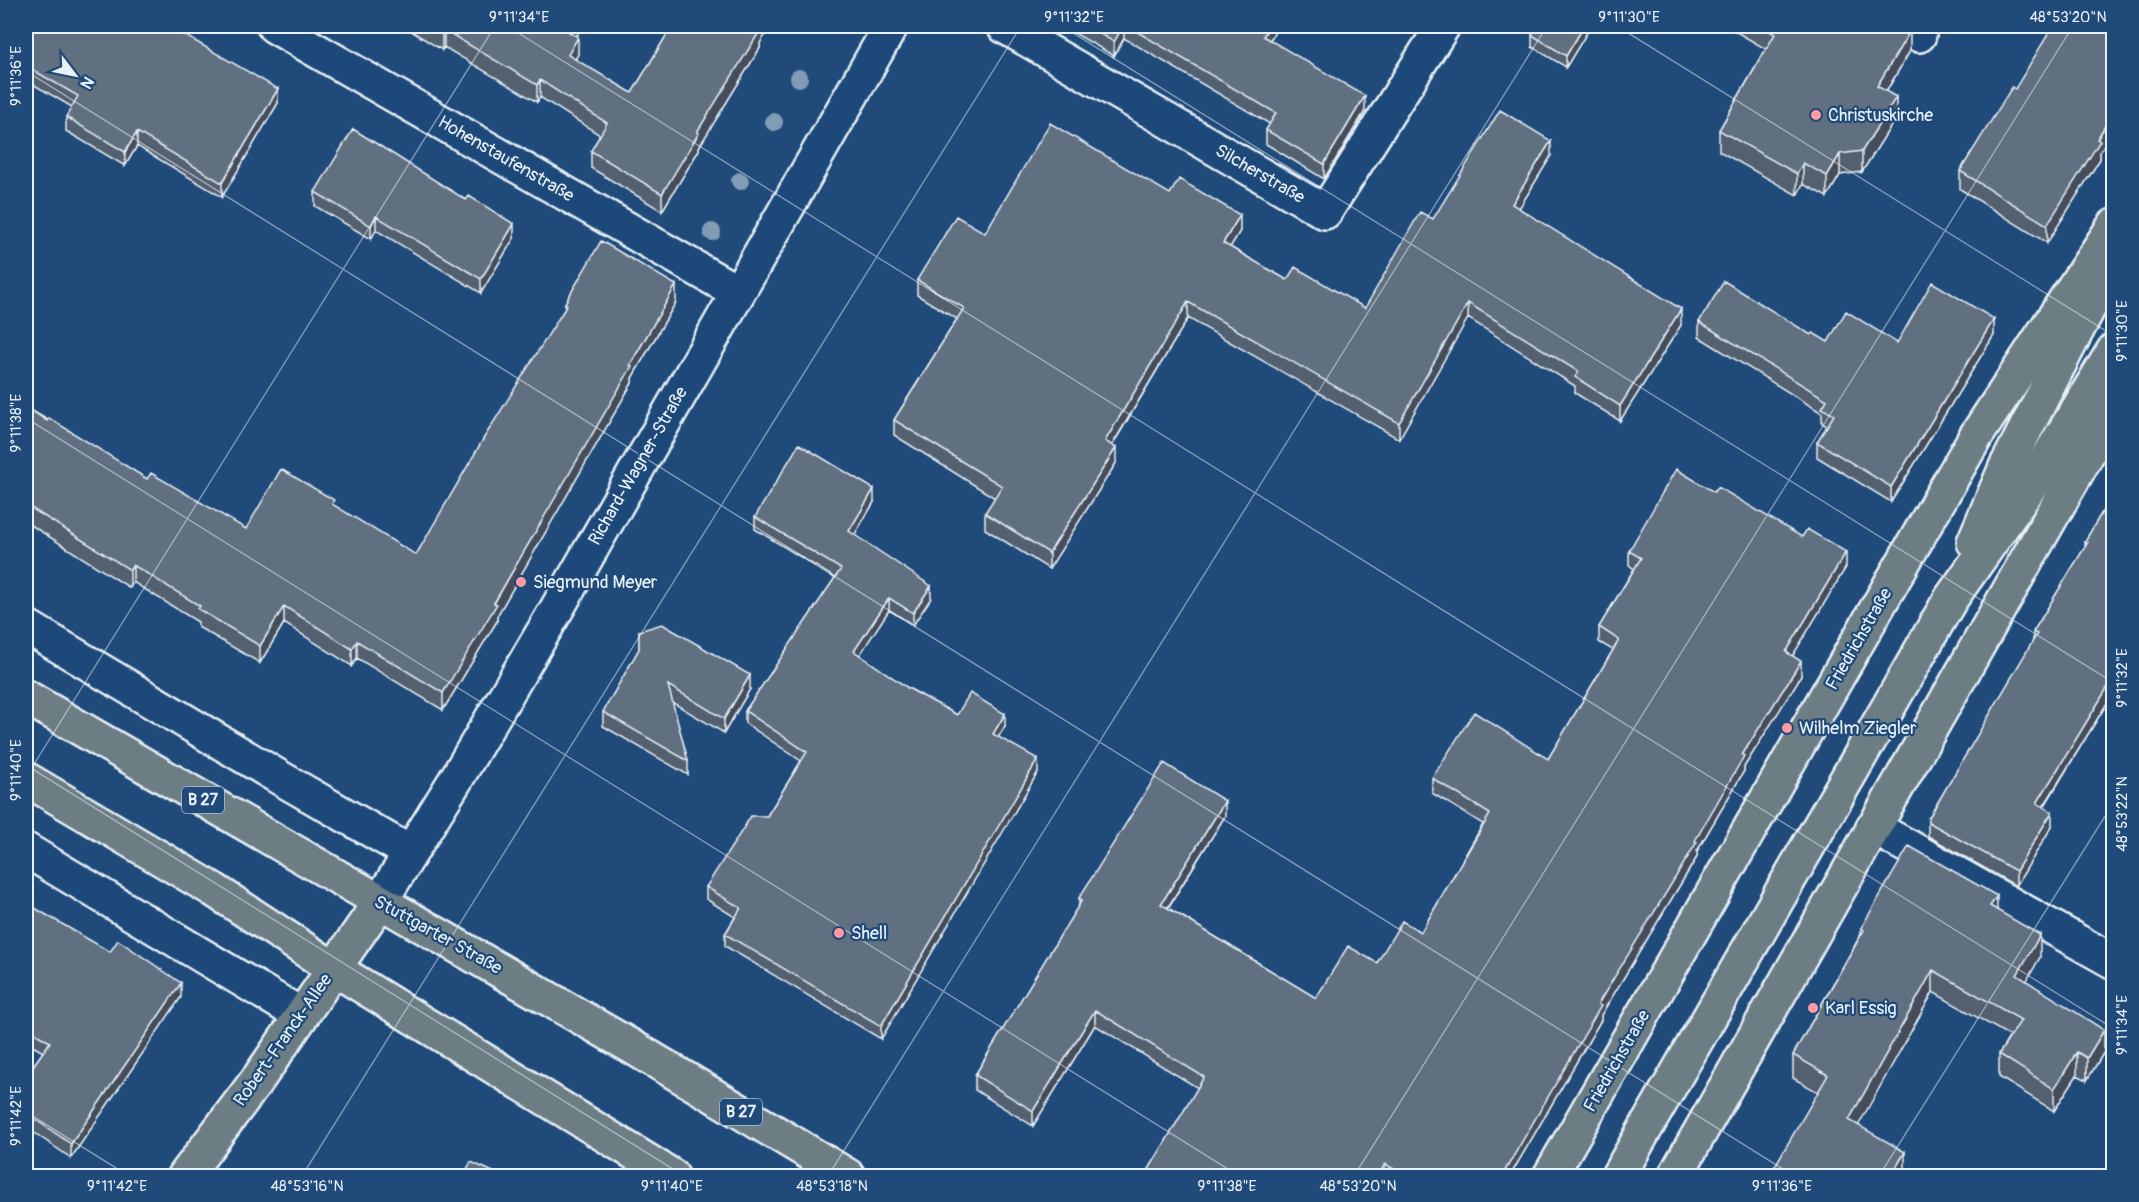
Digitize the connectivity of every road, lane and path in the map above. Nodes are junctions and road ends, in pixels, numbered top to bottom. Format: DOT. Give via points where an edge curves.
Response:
graph roads {
  1 [pos="274,26"];
  2 [pos="891,26"];
  3 [pos="1004,26"];
  4 [pos="1443,26"];
  5 [pos="2111,230"];
  6 [pos="737,292"];
  7 [pos="2114,350"];
  8 [pos="2114,406"];
  9 [pos="1950,600"];
  10 [pos="26,626"];
  11 [pos="26,697"];
  12 [pos="26,779"];
  13 [pos="1873,827"];
  14 [pos="26,850"];
  15 [pos="409,852"];
  16 [pos="380,902"];
  17 [pos="2114,962"];
  18 [pos="333,968"];
  19 [pos="301,1015"];
  20 [pos="185,1176"];
  21 [pos="672,1176"];
  22 [pos="848,1176"];
  23 [pos="1550,1176"];
  24 [pos="1618,1176"];
  25 [pos="1675,1176"];
  1 -- 6 [label="street, Hohenstaufenstraße"];
  2 -- 6 [label="street, Richard-Wagner-Straße"];
  3 -- 4 [label="street, Silcherstraße" via="1325,212"];
  5 -- 9 [label="main road, Friedrichstraße" via="2091,303 2006,467"];
  5 -- 23 [label="main road, Friedrichstraße" via="1976,436"];
  6 -- 15 [label="street, Richard-Wagner-Straße" via="549,622"];
  7 -- 9 [label="main road, Friedrichstraße" via="2034,481"];
  8 -- 13 [label="main road"];
  9 -- 24 [label="main road, Friedrichstraße"];
  10 -- 15 [label="street"];
  11 -- 16 [label="main road, Stuttgarter Straße / B 27"];
  12 -- 18 [label="main road" via="214,890"];
  13 -- 17 [label="street"];
  13 -- 25 [label="main road"];
  14 -- 19 [label="street"];
  15 -- 16 [label="street, Richard-Wagner-Straße"];
  16 -- 18 [label="main road, Robert-Franck-Allee"];
  16 -- 22 [label="main road, Stuttgarter Straße / B 27"];
  18 -- 19 [label="main road, Robert-Franck-Allee"];
  18 -- 21 [label="main road"];
  19 -- 20 [label="main road, Robert-Franck-Allee"];
}
